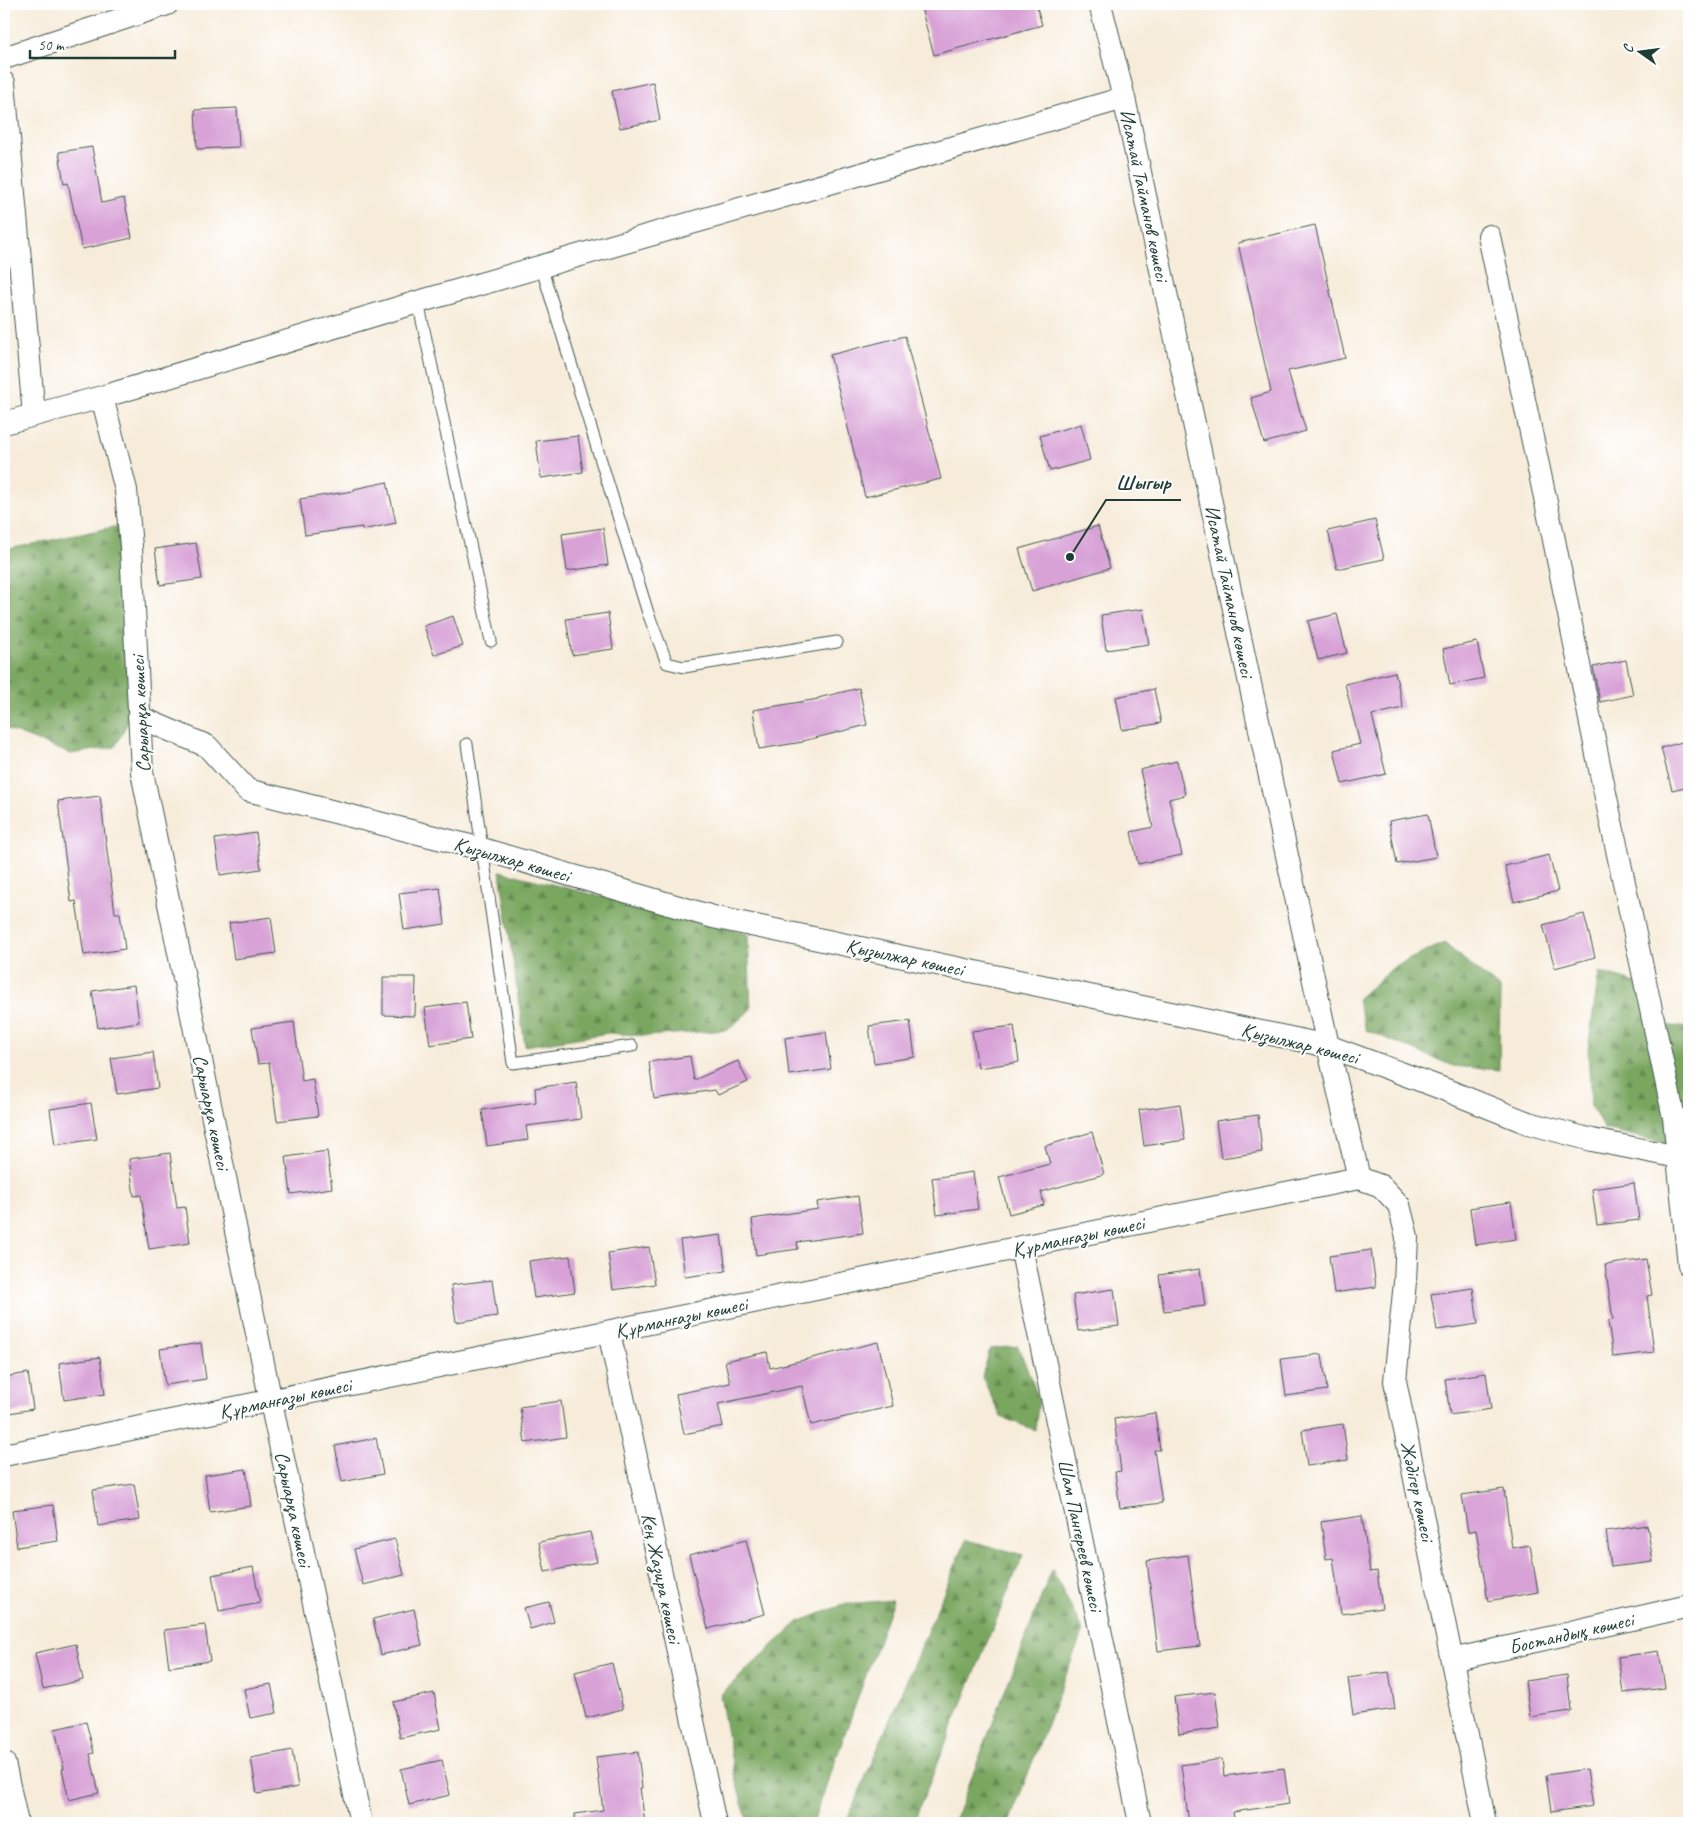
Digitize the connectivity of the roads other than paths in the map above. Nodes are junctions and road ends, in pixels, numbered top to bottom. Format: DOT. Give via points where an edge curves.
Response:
graph roads {
  1 [pos="167,4"];
  2 [pos="1100,4"];
  3 [pos="4,58"];
  4 [pos="4,83"];
  5 [pos="1124,98"];
  6 [pos="1489,236"];
  7 [pos="541,266"];
  8 [pos="418,302"];
  9 [pos="102,397"];
  10 [pos="34,415"];
  11 [pos="4,423"];
  12 [pos="491,641"];
  13 [pos="837,642"];
  14 [pos="139,717"];
  15 [pos="467,744"];
  16 [pos="482,849"];
  17 [pos="632,1046"];
  18 [pos="1328,1046"];
  19 [pos="1684,1158"];
  20 [pos="1359,1178"];
  21 [pos="1021,1247"];
  22 [pos="1689,1265"];
  23 [pos="608,1332"];
  24 [pos="271,1402"];
  25 [pos="4,1455"];
  26 [pos="1689,1606"];
  27 [pos="1452,1660"];
  28 [pos="4,1763"];
  29 [pos="18,1823"];
  30 [pos="361,1823"];
  31 [pos="716,1823"];
  32 [pos="1140,1823"];
  33 [pos="1485,1823"];
  1 -- 3 [label="street"];
  2 -- 5 [label="street, Исатай Тайманов көшесі"];
  4 -- 10 [label="street"];
  5 -- 7 [label="street"];
  5 -- 18 [label="street, Исатай Тайманов көшесі"];
  6 -- 19 [label="street"];
  7 -- 8 [label="street"];
  7 -- 13 [label="lane" via="648,613 667,663 684,667"];
  8 -- 9 [label="street"];
  8 -- 12 [label="lane"];
  9 -- 10 [label="street"];
  9 -- 14 [label="street, Сарыарқа көшесі" via="126,490"];
  10 -- 11 [label="street"];
  14 -- 16 [label="street, Қызылжар көшесі" via="207,746 247,790"];
  14 -- 24 [label="street, Сарыарқа көшесі" via="142,772"];
  15 -- 16 [label="lane"];
  16 -- 17 [label="lane" via="513,1063"];
  16 -- 18 [label="street, Қызылжар көшесі" via="713,917"];
  18 -- 19 [label="street, Қызылжар көшесі" via="1528,1123 1592,1140"];
  18 -- 20 [label="street, Исатай Тайманов көшесі"];
  19 -- 22 [label="street"];
  20 -- 21 [label="street, Құрманғазы көшесі"];
  20 -- 27 [label="street, Жәдігер көшесі" via="1381,1186 1399,1206 1407,1237 1395,1381"];
  21 -- 23 [label="street, Құрманғазы көшесі"];
  21 -- 32 [label="street, Шам Пангереев көшесі"];
  23 -- 24 [label="street, Құрманғазы көшесі"];
  23 -- 31 [label="street, Кең Жазира көшесі"];
  24 -- 25 [label="street, Құрманғазы көшесі"];
  24 -- 30 [label="street, Сарыарқа көшесі"];
  26 -- 27 [label="street, Бостандық көшесі"];
  27 -- 33 [label="street, Жәдігер көшесі"];
  28 -- 29 [label="street"];
}
